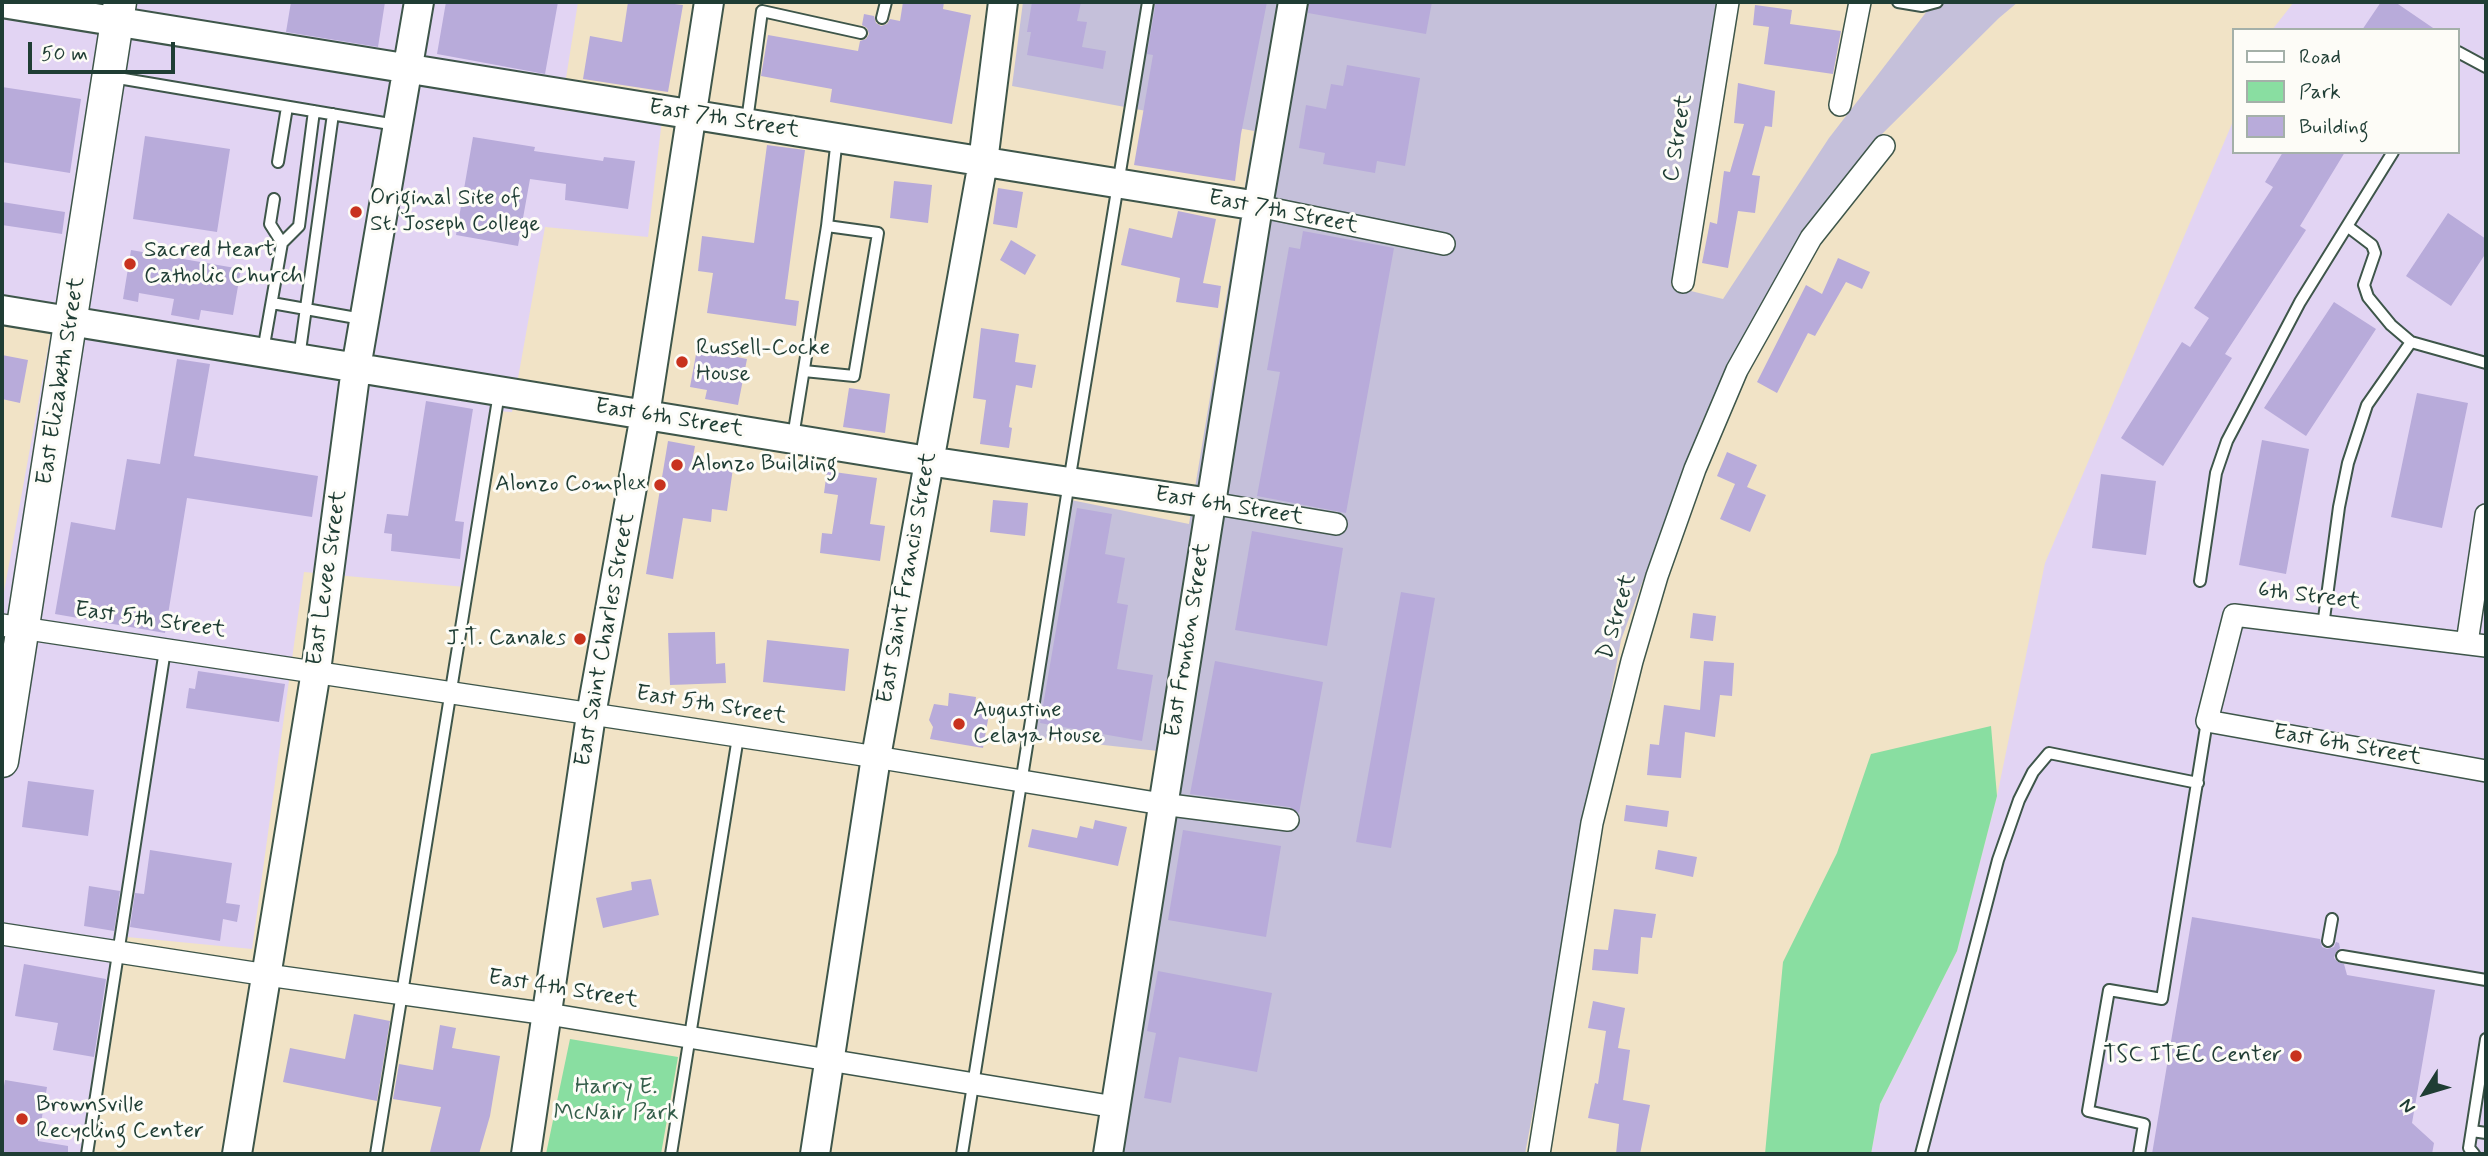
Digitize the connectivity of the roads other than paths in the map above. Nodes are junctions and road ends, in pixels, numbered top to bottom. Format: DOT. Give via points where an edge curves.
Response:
graph roads {
  1 [pos="419,2"];
  2 [pos="709,2"];
  3 [pos="886,2"];
  4 [pos="1003,2"];
  5 [pos="1148,2"];
  6 [pos="1293,2"];
  7 [pos="1728,2"];
  8 [pos="1860,2"];
  9 [pos="1898,2"];
  10 [pos="1937,2"];
  11 [pos="2,4"];
  12 [pos="118,12"];
  13 [pos="882,18"];
  14 [pos="861,33"];
  15 [pos="2460,53"];
  16 [pos="2486,67"];
  17 [pos="409,69"];
  18 [pos="108,76"];
  19 [pos="1840,105"];
  20 [pos="287,107"];
  21 [pos="314,111"];
  22 [pos="333,114"];
  23 [pos="691,115"];
  24 [pos="747,124"];
  25 [pos="399,126"];
  26 [pos="837,138"];
  27 [pos="1884,146"];
  28 [pos="2392,154"];
  29 [pos="278,162"];
  30 [pos="983,162"];
  31 [pos="1118,184"];
  32 [pos="274,199"];
  33 [pos="1258,206"];
  34 [pos="827,226"];
  35 [pos="2347,226"];
  36 [pos="282,243"];
  37 [pos="1444,244"];
  38 [pos="1683,282"];
  39 [pos="272,303"];
  40 [pos="307,309"];
  41 [pos="2,310"];
  42 [pos="365,320"];
  43 [pos="72,322"];
  44 [pos="2411,342"];
  45 [pos="263,353"];
  46 [pos="299,359"];
  47 [pos="2486,363"];
  48 [pos="356,368"];
  49 [pos="804,371"];
  50 [pos="499,391"];
  51 [pos="645,415"];
  52 [pos="792,439"];
  53 [pos="928,461"];
  54 [pos="1069,482"];
  55 [pos="1211,503"];
  56 [pos="2486,515"];
  57 [pos="1336,524"];
  58 [pos="2200,581"];
  59 [pos="2323,625"];
  60 [pos="13,627"];
  61 [pos="2477,644"];
  62 [pos="165,649"];
  63 [pos="316,671"];
  64 [pos="450,692"];
  65 [pos="591,715"];
  66 [pos="2207,721"];
  67 [pos="738,737"];
  68 [pos="876,757"];
  69 [pos="2,761"];
  70 [pos="2486,771"];
  71 [pos="1022,781"];
  72 [pos="2198,783"];
  73 [pos="1162,804"];
  74 [pos="1288,820"];
  75 [pos="2332,919"];
  76 [pos="2,934"];
  77 [pos="2328,941"];
  78 [pos="119,952"];
  79 [pos="2342,956"];
  80 [pos="267,975"];
  81 [pos="2486,980"];
  82 [pos="402,993"];
  83 [pos="548,1014"];
  84 [pos="690,1037"];
  85 [pos="2486,1039"];
  86 [pos="831,1060"];
  87 [pos="974,1083"];
  88 [pos="1115,1107"];
  89 [pos="2472,1131"];
  90 [pos="2486,1133"];
  91 [pos="87,1154"];
  92 [pos="237,1154"];
  93 [pos="376,1154"];
  94 [pos="526,1154"];
  95 [pos="671,1154"];
  96 [pos="815,1154"];
  97 [pos="962,1154"];
  98 [pos="1108,1154"];
  99 [pos="1539,1154"];
  100 [pos="1921,1154"];
  101 [pos="2139,1154"];
  102 [pos="2474,1154"];
  1 -- 17 [label="main road, East Levee Street"];
  2 -- 23 [label="main road, East Saint Charles Street"];
  3 -- 13 [label="lane"];
  4 -- 30 [label="main road, East Saint Francis Street"];
  5 -- 31 [label="lane"];
  6 -- 33 [label="main road, East Fronton Street"];
  7 -- 38 [label="street, C Street"];
  8 -- 19 [label="street"];
  9 -- 10 [label="lane" via="1922,6"];
  11 -- 12 [label="main road, East 7th Street"];
  12 -- 17 [label="main road, East 7th Street"];
  12 -- 18 [label="main road, East Elizabeth Street"];
  14 -- 24 [label="lane" via="762,11"];
  15 -- 16 [label="lane"];
  17 -- 23 [label="main road, East 7th Street"];
  17 -- 25 [label="main road, East Levee Street"];
  18 -- 20 [label="lane"];
  18 -- 43 [label="main road, East Elizabeth Street"];
  20 -- 21 [label="lane"];
  20 -- 29 [label="lane"];
  21 -- 22 [label="lane"];
  21 -- 36 [label="lane" via="299,226"];
  22 -- 25 [label="lane"];
  22 -- 40 [label="lane"];
  23 -- 24 [label="main road, East 7th Street"];
  23 -- 51 [label="main road, East Saint Charles Street"];
  24 -- 26 [label="main road, East 7th Street"];
  25 -- 42 [label="main road, East Levee Street"];
  26 -- 30 [label="main road, East 7th Street"];
  26 -- 34 [label="lane"];
  27 -- 99 [label="street, D Street" via="1811,239 1737,370 1661,564 1592,823"];
  28 -- 35 [label="lane"];
  30 -- 31 [label="main road, East 7th Street"];
  30 -- 53 [label="main road, East Saint Francis Street"];
  31 -- 33 [label="main road, East 7th Street"];
  31 -- 54 [label="lane"];
  32 -- 36 [label="lane" via="270,224"];
  33 -- 37 [label="street, East 7th Street"];
  33 -- 55 [label="main road, East Fronton Street"];
  34 -- 49 [label="lane"];
  34 -- 49 [label="lane" via="878,233 854,376"];
  35 -- 44 [label="lane" via="2372,245 2375,253 2364,285 2368,297"];
  35 -- 58 [label="lane" via="2300,302 2227,441 2216,473"];
  36 -- 39 [label="lane"];
  39 -- 40 [label="lane"];
  39 -- 45 [label="lane"];
  40 -- 42 [label="lane"];
  40 -- 46 [label="lane"];
  41 -- 43 [label="main road, East 6th Street"];
  42 -- 48 [label="main road, East Levee Street"];
  43 -- 45 [label="main road, East 6th Street"];
  43 -- 60 [label="main road, East Elizabeth Street"];
  44 -- 47 [label="lane"];
  44 -- 59 [label="lane" via="2367,405 2348,463"];
  45 -- 46 [label="main road, East 6th Street"];
  46 -- 48 [label="main road, East 6th Street"];
  48 -- 50 [label="main road, East 6th Street"];
  48 -- 63 [label="main road, East Levee Street"];
  49 -- 52 [label="lane"];
  50 -- 51 [label="main road, East 6th Street"];
  50 -- 64 [label="lane"];
  51 -- 52 [label="main road, East 6th Street"];
  51 -- 65 [label="main road, East Saint Charles Street"];
  52 -- 53 [label="main road, East 6th Street"];
  53 -- 54 [label="main road, East 6th Street"];
  53 -- 68 [label="main road, East Saint Francis Street"];
  54 -- 55 [label="main road, East 6th Street"];
  54 -- 71 [label="lane"];
  55 -- 57 [label="street, East 6th Street"];
  55 -- 73 [label="main road, East Fronton Street"];
  56 -- 61 [label="street"];
  59 -- 61 [label="street, 6th Street"];
  59 -- 66 [label="street, 6th Street" via="2234,615"];
  60 -- 62 [label="street, East 5th Street"];
  60 -- 69 [label="main road, East Elizabeth Street"];
  62 -- 63 [label="street, East 5th Street"];
  62 -- 78 [label="lane"];
  63 -- 64 [label="street, East 5th Street"];
  63 -- 80 [label="main road, East Levee Street"];
  64 -- 65 [label="street, East 5th Street"];
  64 -- 82 [label="lane"];
  65 -- 67 [label="street, East 5th Street"];
  65 -- 83 [label="main road, East Saint Charles Street"];
  66 -- 70 [label="street, East 6th Street"];
  66 -- 72 [label="lane"];
  67 -- 68 [label="street, East 5th Street"];
  67 -- 84 [label="lane"];
  68 -- 71 [label="street, East 5th Street"];
  68 -- 86 [label="main road, East Saint Francis Street"];
  71 -- 73 [label="street, East 5th Street"];
  71 -- 87 [label="lane"];
  72 -- 100 [label="lane" via="2049,753 2033,772 1998,860"];
  72 -- 101 [label="lane" via="2162,999 2109,990 2088,1111 2144,1124"];
  73 -- 74 [label="street, East 5th Street"];
  73 -- 88 [label="main road, East Fronton Street"];
  75 -- 77 [label="lane"];
  76 -- 78 [label="street, East 4th Street"];
  78 -- 80 [label="street, East 4th Street"];
  78 -- 91 [label="lane"];
  79 -- 81 [label="lane"];
  80 -- 82 [label="street, East 4th Street"];
  80 -- 92 [label="main road, East Levee Street"];
  82 -- 83 [label="street, East 4th Street"];
  82 -- 93 [label="lane"];
  83 -- 84 [label="street, East 4th Street"];
  83 -- 94 [label="main road, East Saint Charles Street"];
  84 -- 86 [label="street, East 4th Street"];
  84 -- 95 [label="lane"];
  85 -- 89 [label="lane"];
  86 -- 87 [label="street, East 4th Street"];
  86 -- 96 [label="main road, East Saint Francis Street"];
  87 -- 88 [label="street, East 4th Street"];
  87 -- 97 [label="lane"];
  88 -- 98 [label="main road, East Fronton Street"];
  89 -- 90 [label="lane"];
  89 -- 102 [label="lane" via="2469,1148"];
}
